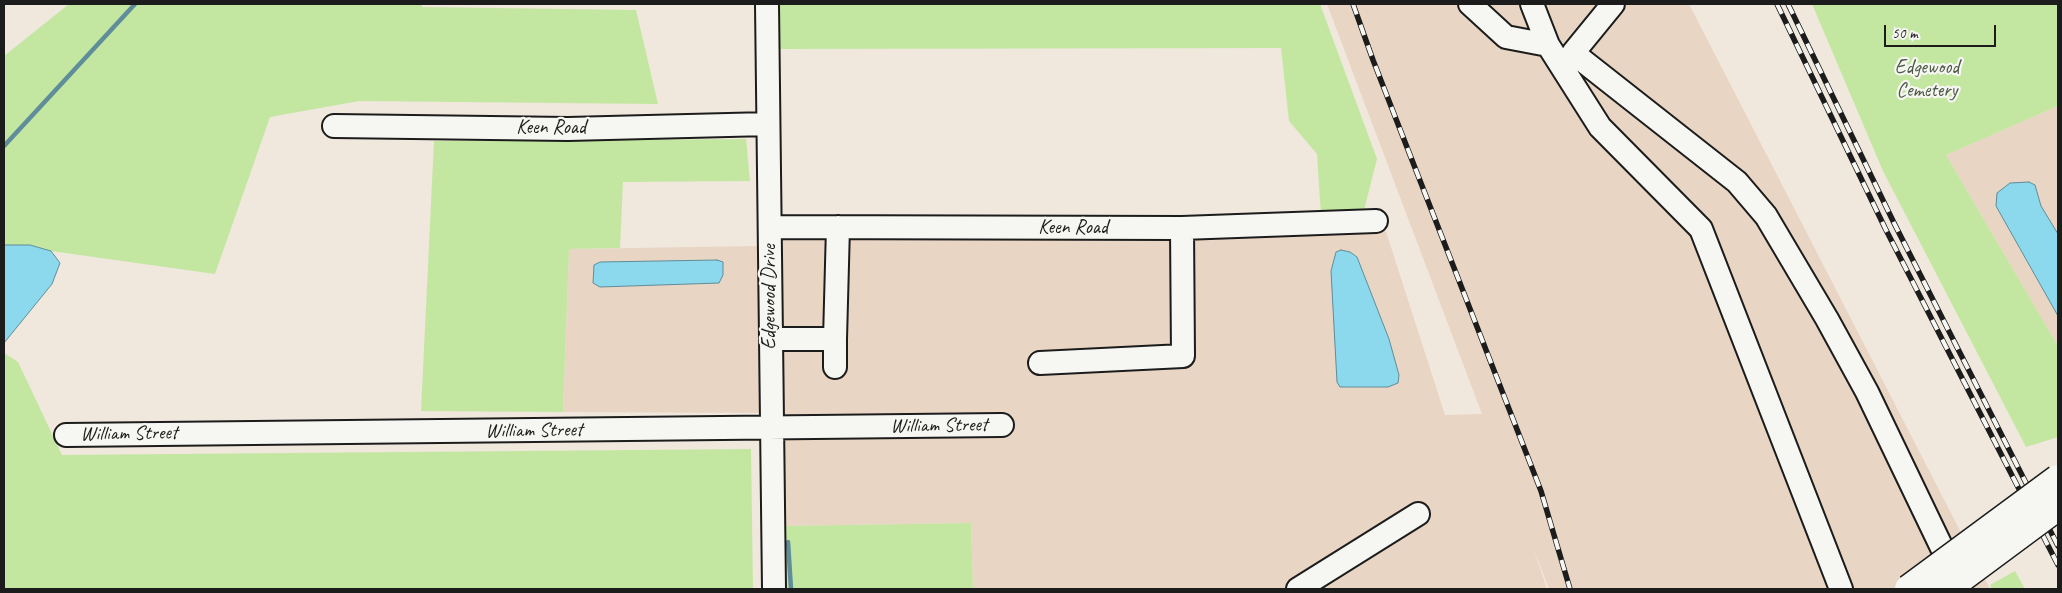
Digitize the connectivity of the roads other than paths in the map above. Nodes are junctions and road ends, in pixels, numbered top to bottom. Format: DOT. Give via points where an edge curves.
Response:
graph roads {
  1 [pos="767,4"];
  2 [pos="1470,4"];
  3 [pos="1532,4"];
  4 [pos="1613,4"];
  5 [pos="1548,45"];
  6 [pos="1574,53"];
  7 [pos="768,124"];
  8 [pos="334,126"];
  9 [pos="1376,221"];
  10 [pos="770,227"];
  11 [pos="838,227"];
  12 [pos="1182,228"];
  13 [pos="771,339"];
  14 [pos="835,339"];
  15 [pos="1040,363"];
  16 [pos="835,367"];
  17 [pos="1002,425"];
  18 [pos="772,428"];
  19 [pos="66,435"];
  20 [pos="2058,479"];
  21 [pos="2058,506"];
  22 [pos="1418,514"];
  23 [pos="774,589"];
  24 [pos="1298,589"];
  25 [pos="1841,589"];
  26 [pos="1909,589"];
  27 [pos="1946,589"];
  28 [pos="1962,589"];
  1 -- 7 [label="street, Edgewood Drive"];
  2 -- 5 [label="street" via="1506,37"];
  3 -- 5 [label="street"];
  4 -- 6 [label="street"];
  5 -- 6 [label="street"];
  5 -- 25 [label="street" via="1600,127 1701,229"];
  6 -- 28 [label="street" via="1736,182 1766,216 1867,392"];
  7 -- 8 [label="street, Keen Road" via="568,129"];
  7 -- 10 [label="street, Edgewood Drive"];
  9 -- 12 [label="street, Keen Road"];
  10 -- 11 [label="street, Keen Road"];
  10 -- 13 [label="street, Edgewood Drive"];
  11 -- 12 [label="street, Keen Road"];
  11 -- 14 [label="street"];
  12 -- 15 [label="street" via="1182,356"];
  13 -- 14 [label="street"];
  13 -- 18 [label="street, Edgewood Drive"];
  14 -- 16 [label="street"];
  17 -- 18 [label="street, William Street"];
  18 -- 19 [label="street, William Street"];
  18 -- 23 [label="street, Edgewood Drive"];
  20 -- 26 [label="main road, bridge"];
  21 -- 27 [label="main road, bridge"];
  22 -- 24 [label="street"];
}
